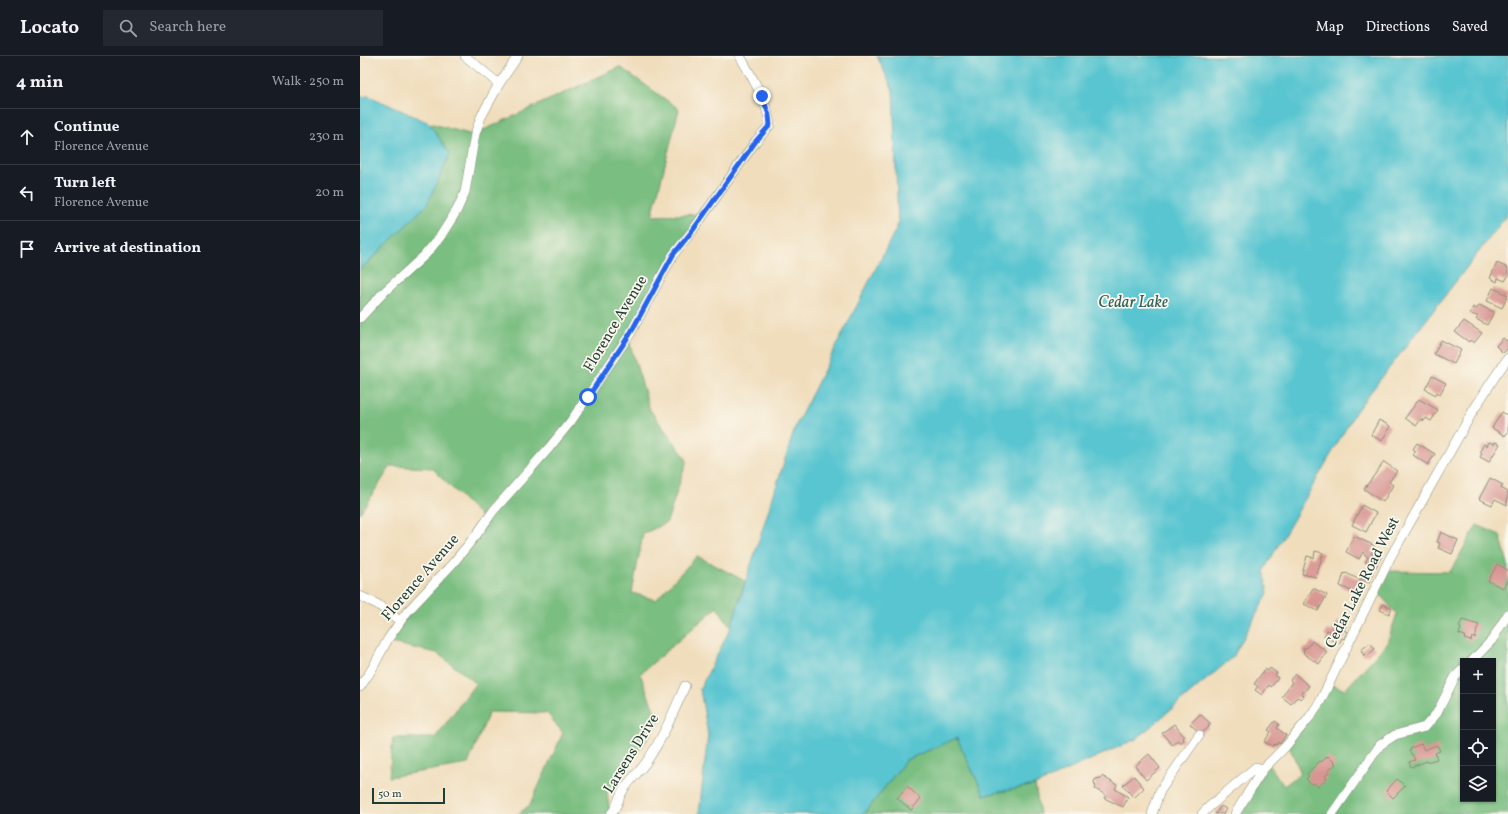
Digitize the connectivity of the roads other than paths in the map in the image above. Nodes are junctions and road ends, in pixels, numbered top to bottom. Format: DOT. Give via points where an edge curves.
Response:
graph roads {
  1 [pos="465,56"];
  2 [pos="518,56"];
  3 [pos="740,56"];
  4 [pos="499,84"];
  5 [pos="360,318"];
  6 [pos="1508,358"];
  7 [pos="360,596"];
  8 [pos="1508,614"];
  9 [pos="400,621"];
  10 [pos="1475,658"];
  11 [pos="1460,673"];
  12 [pos="685,686"];
  13 [pos="360,687"];
  14 [pos="1199,735"];
  15 [pos="1263,769"];
  16 [pos="611,814"];
  17 [pos="1152,814"];
  18 [pos="1202,814"];
  19 [pos="1235,814"];
  20 [pos="1332,814"];
  1 -- 4 [label="street"];
  2 -- 4 [label="street"];
  3 -- 9 [label="street, Florence Avenue" via="762,96 770,125 673,255 630,334 571,421 494,510 454,562"];
  4 -- 5 [label="street" via="475,134 466,192 457,210 425,256 384,292"];
  6 -- 15 [label="street, Cedar Lake Road West" via="1473,411 1390,558 1320,702 1286,746"];
  7 -- 9 [label="street" via="377,604"];
  8 -- 10 [label="street" via="1492,640"];
  9 -- 13 [label="street, Florence Avenue"];
  11 -- 20 [label="street" via="1455,677 1437,714 1429,723 1417,730 1395,735 1380,746"];
  12 -- 16 [label="street, Larsens Drive" via="653,751 622,792"];
  14 -- 17 [label="street" via="1160,791"];
  15 -- 18 [label="street" via="1256,767"];
  15 -- 19 [label="street, Cedar Lake Road West"];
}
